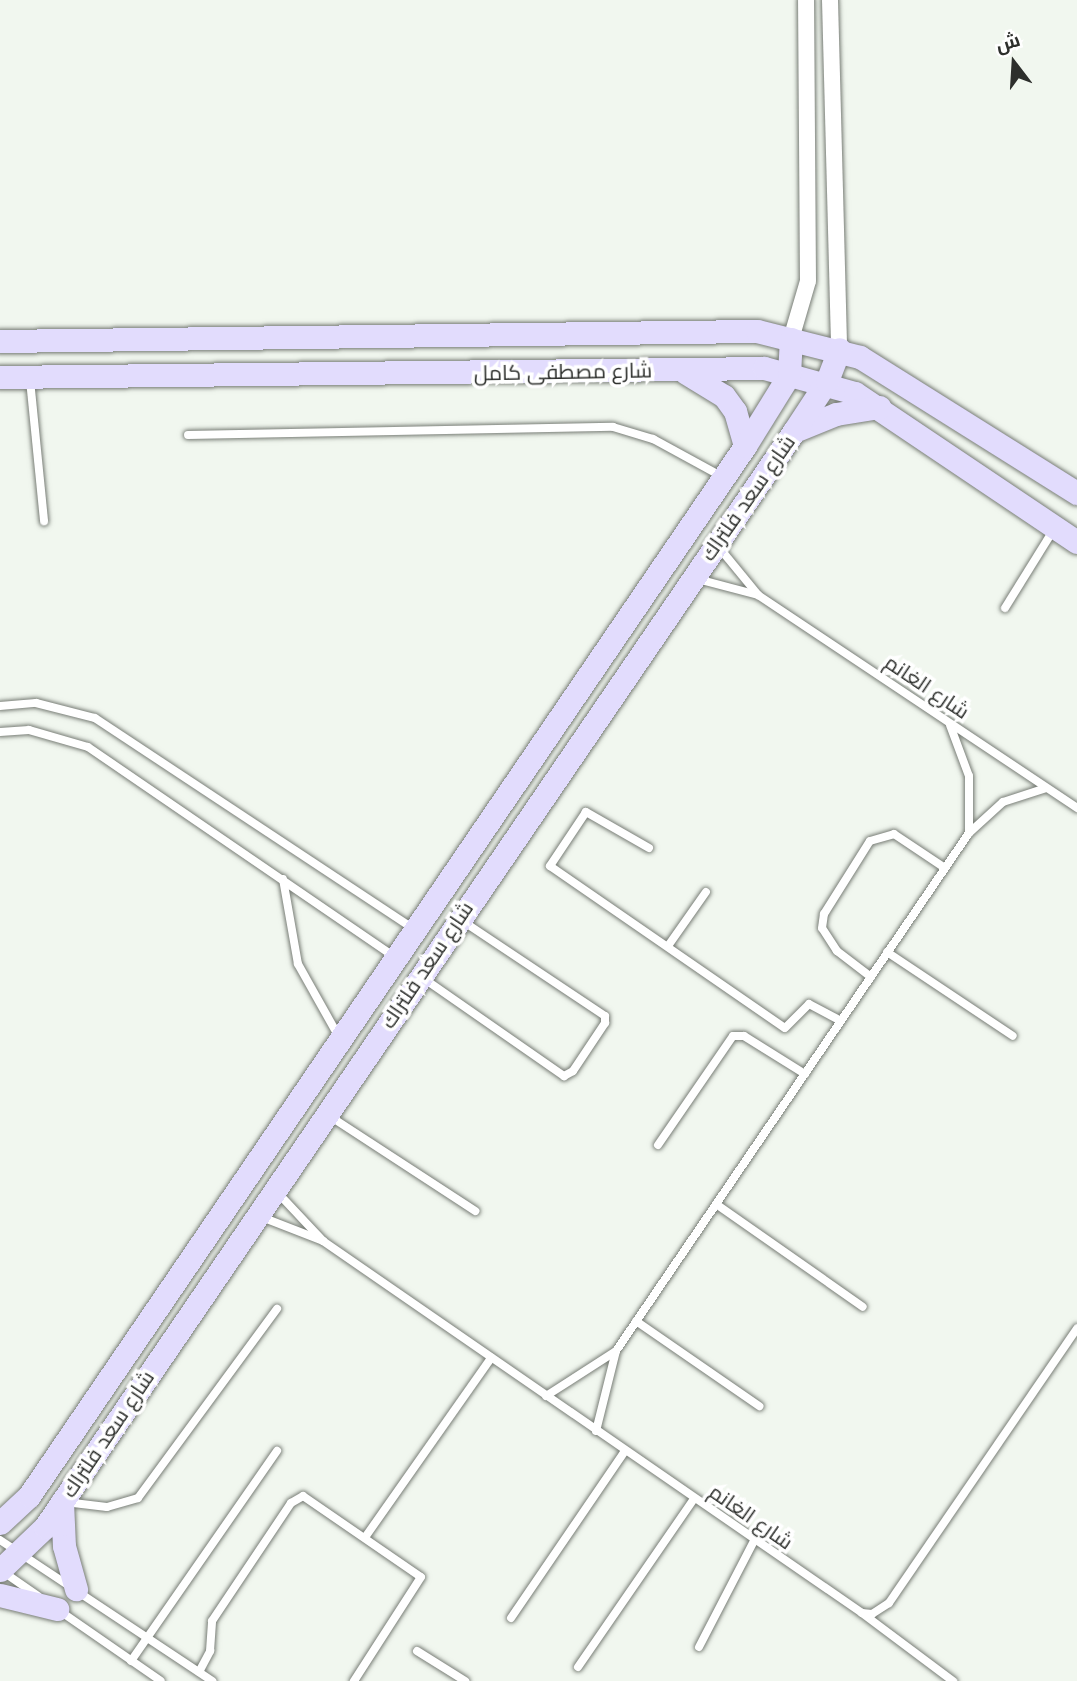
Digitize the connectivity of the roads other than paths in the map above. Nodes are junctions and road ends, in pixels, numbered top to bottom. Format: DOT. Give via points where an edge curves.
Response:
graph roads {
  1 [pos="806,0"];
  2 [pos="830,0"];
  3 [pos="809,230"];
  4 [pos="835,230"];
  5 [pos="792,339"];
  6 [pos="0,341"];
  7 [pos="839,349"];
  8 [pos="676,370"];
  9 [pos="789,374"];
  10 [pos="0,377"];
  11 [pos="29,377"];
  12 [pos="827,381"];
  13 [pos="879,407"];
  14 [pos="794,431"];
  15 [pos="188,435"];
  16 [pos="745,446"];
  17 [pos="723,478"];
  18 [pos="1077,494"];
  19 [pos="44,521"];
  20 [pos="691,525"];
  21 [pos="1056,527"];
  22 [pos="1077,541"];
  23 [pos="716,544"];
  24 [pos="667,560"];
  25 [pos="693,577"];
  26 [pos="758,595"];
  27 [pos="1005,608"];
  28 [pos="0,706"];
  29 [pos="948,722"];
  30 [pos="0,732"];
  31 [pos="1046,788"];
  32 [pos="1077,808"];
  33 [pos="969,833"];
  34 [pos="649,848"];
  35 [pos="945,869"];
  36 [pos="283,879"];
  37 [pos="706,892"];
  38 [pos="458,918"];
  39 [pos="415,930"];
  40 [pos="439,946"];
  41 [pos="668,946"];
  42 [pos="887,952"];
  43 [pos="396,958"];
  44 [pos="420,976"];
  45 [pos="871,976"];
  46 [pos="841,1021"];
  47 [pos="1013,1035"];
  48 [pos="341,1040"];
  49 [pos="805,1074"];
  50 [pos="326,1113"];
  51 [pos="658,1145"];
  52 [pos="248,1174"];
  53 [pos="274,1189"];
  54 [pos="232,1199"];
  55 [pos="716,1204"];
  56 [pos="475,1211"];
  57 [pos="256,1214"];
  58 [pos="323,1241"];
  59 [pos="863,1307"];
  60 [pos="276,1309"];
  61 [pos="636,1321"];
  62 [pos="1077,1328"];
  63 [pos="616,1351"];
  64 [pos="491,1358"];
  65 [pos="546,1396"];
  66 [pos="759,1406"];
  67 [pos="596,1431"];
  68 [pos="277,1451"];
  69 [pos="625,1451"];
  70 [pos="694,1499"];
  71 [pos="62,1502"];
  72 [pos="0,1523"];
  73 [pos="366,1536"];
  74 [pos="0,1540"];
  75 [pos="754,1541"];
  76 [pos="23,1553"];
  77 [pos="0,1570"];
  78 [pos="76,1589"];
  79 [pos="0,1595"];
  80 [pos="57,1609"];
  81 [pos="862,1613"];
  82 [pos="511,1618"];
  83 [pos="147,1637"];
  84 [pos="699,1647"];
  85 [pos="417,1651"];
  86 [pos="131,1661"];
  87 [pos="578,1667"];
  88 [pos="199,1672"];
  89 [pos="161,1681"];
  90 [pos="212,1681"];
  91 [pos="354,1681"];
  92 [pos="465,1681"];
  93 [pos="953,1681"];
  1 -- 3 [label="street"];
  2 -- 4 [label="street"];
  3 -- 4 [label="street"];
  3 -- 5 [label="street" via="808,281"];
  4 -- 7 [label="street"];
  5 -- 6 [label="street, شارع مصطفى كامل" via="757,331"];
  5 -- 7 [label="street, شارع مصطفى كامل"];
  5 -- 9 [label="street, شارع سعد فلتراك"];
  7 -- 12 [label="street, شارع سعد فلتراك"];
  7 -- 18 [label="street, شارع مصطفى كامل" via="933,399"];
  8 -- 9 [label="street, شارع مصطفى كامل" via="764,368"];
  8 -- 11 [label="street, شارع مصطفى كامل"];
  8 -- 16 [label="street" via="710,384 724,396 738,419"];
  9 -- 12 [label="street, شارع مصطفى كامل"];
  9 -- 16 [label="street, شارع سعد فلتراك"];
  10 -- 11 [label="street, شارع مصطفى كامل"];
  11 -- 19 [label="lane"];
  12 -- 13 [label="street, شارع مصطفى كامل"];
  12 -- 14 [label="street, شارع سعد فلتراك"];
  13 -- 14 [label="street" via="836,414"];
  13 -- 21 [label="street, شارع مصطفى كامل"];
  14 -- 23 [label="street, شارع سعد فلتراك"];
  15 -- 17 [label="lane" via="613,427 653,439"];
  16 -- 17 [label="street, شارع سعد فلتراك"];
  17 -- 20 [label="street, شارع سعد فلتراك"];
  20 -- 23 [label="street"];
  20 -- 24 [label="street, شارع سعد فلتراك"];
  21 -- 22 [label="street, شارع مصطفى كامل"];
  21 -- 27 [label="lane"];
  23 -- 25 [label="street, شارع سعد فلتراك"];
  23 -- 26 [label="lane, شارع الغانم"];
  24 -- 25 [label="street"];
  24 -- 39 [label="street, شارع سعد فلتراك"];
  25 -- 26 [label="lane, شارع الغانم"];
  25 -- 38 [label="street, شارع سعد فلتراك"];
  26 -- 29 [label="lane, شارع الغانم"];
  28 -- 39 [label="lane" via="36,704 95,718"];
  29 -- 31 [label="lane, شارع الغانم"];
  29 -- 33 [label="lane" via="969,776"];
  30 -- 36 [label="lane" via="29,730 88,747"];
  31 -- 32 [label="lane, شارع الغانم"];
  31 -- 33 [label="lane" via="1003,802"];
  33 -- 35 [label="lane"];
  34 -- 41 [label="lane" via="589,811 550,866"];
  35 -- 42 [label="lane"];
  35 -- 45 [label="lane" via="894,834 870,841 824,914 822,928 832,946"];
  36 -- 43 [label="lane"];
  36 -- 48 [label="lane" via="298,964"];
  37 -- 41 [label="lane"];
  38 -- 40 [label="street, شارع سعد فلتراك"];
  38 -- 44 [label="lane" via="605,1016 580,1062 569,1075 559,1073"];
  39 -- 40 [label="street"];
  39 -- 43 [label="street, شارع سعد فلتراك"];
  40 -- 44 [label="street, شارع سعد فلتراك"];
  41 -- 46 [label="lane" via="785,1028 808,1004"];
  42 -- 45 [label="lane"];
  42 -- 47 [label="lane"];
  43 -- 44 [label="street"];
  43 -- 48 [label="street, شارع سعد فلتراك"];
  44 -- 50 [label="street, شارع سعد فلتراك"];
  45 -- 46 [label="lane"];
  46 -- 49 [label="lane"];
  48 -- 52 [label="street, شارع سعد فلتراك"];
  49 -- 51 [label="lane" via="744,1036 733,1036"];
  49 -- 55 [label="lane"];
  50 -- 53 [label="street, شارع سعد فلتراك"];
  50 -- 56 [label="lane"];
  52 -- 53 [label="street"];
  52 -- 54 [label="street, شارع سعد فلتراك"];
  53 -- 57 [label="street, شارع سعد فلتراك"];
  53 -- 58 [label="lane, شارع الغانم"];
  54 -- 57 [label="street"];
  54 -- 72 [label="street, شارع سعد فلتراك" via="29,1496"];
  55 -- 59 [label="lane"];
  55 -- 61 [label="lane"];
  57 -- 58 [label="lane, شارع الغانم"];
  57 -- 71 [label="street, شارع سعد فلتراك"];
  58 -- 64 [label="lane, شارع الغانم"];
  60 -- 71 [label="lane" via="138,1498 107,1507"];
  61 -- 63 [label="lane"];
  61 -- 66 [label="lane"];
  62 -- 81 [label="lane" via="889,1603 872,1614"];
  63 -- 65 [label="lane"];
  63 -- 67 [label="lane"];
  64 -- 65 [label="lane, شارع الغانم"];
  64 -- 73 [label="lane"];
  65 -- 67 [label="lane, شارع الغانم"];
  67 -- 69 [label="lane, شارع الغانم"];
  68 -- 83 [label="lane"];
  69 -- 70 [label="lane, شارع الغانم"];
  69 -- 82 [label="lane"];
  70 -- 75 [label="lane, شارع الغانم"];
  70 -- 87 [label="lane"];
  71 -- 76 [label="street, شارع سعد فلتراك"];
  71 -- 78 [label="street" via="64,1546"];
  73 -- 88 [label="lane" via="310,1498 291,1503 212,1621 210,1651"];
  73 -- 91 [label="lane" via="415,1568 422,1584"];
  74 -- 76 [label="lane"];
  75 -- 81 [label="lane, شارع الغانم"];
  75 -- 84 [label="lane"];
  76 -- 77 [label="street, شارع سعد فلتراك"];
  76 -- 78 [label="lane"];
  77 -- 80 [label="lane"];
  78 -- 83 [label="lane"];
  79 -- 80 [label="street"];
  80 -- 86 [label="lane"];
  81 -- 93 [label="lane, شارع الغانم"];
  83 -- 86 [label="lane"];
  83 -- 88 [label="lane"];
  85 -- 92 [label="lane"];
  86 -- 89 [label="lane"];
  88 -- 90 [label="lane"];
}
